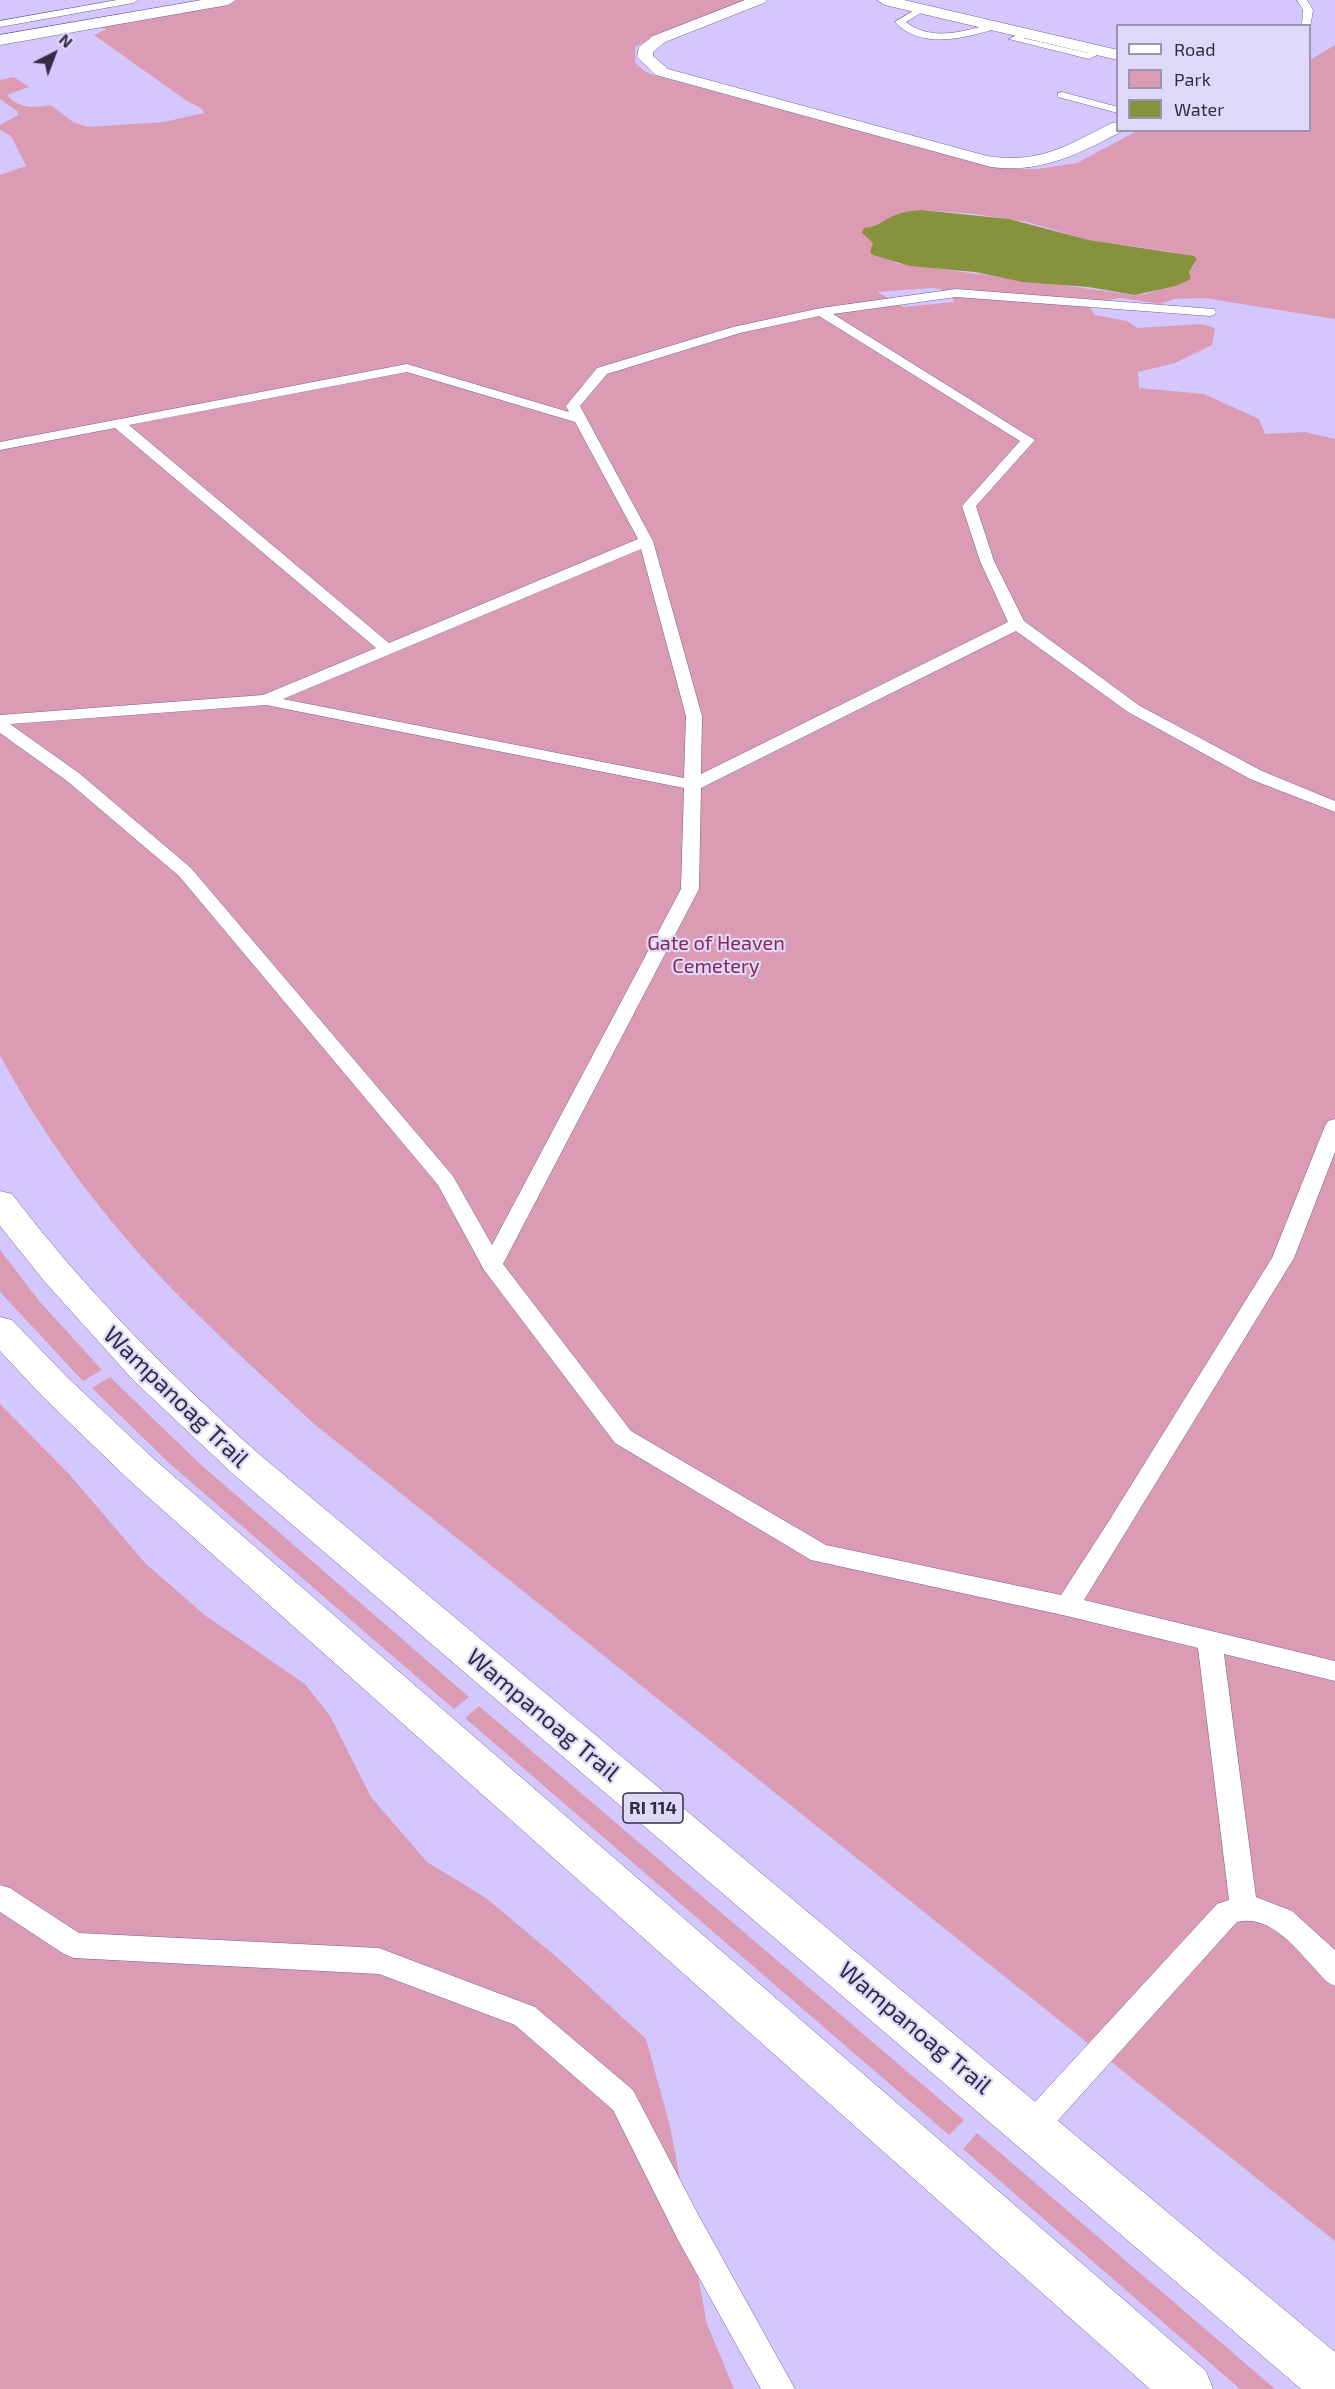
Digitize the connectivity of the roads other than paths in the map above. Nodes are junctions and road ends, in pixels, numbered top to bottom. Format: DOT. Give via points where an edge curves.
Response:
graph roads {
  1 [pos="133,0"];
  2 [pos="228,0"];
  3 [pos="759,0"];
  4 [pos="885,0"];
  5 [pos="1302,0"];
  6 [pos="918,5"];
  7 [pos="0,24"];
  8 [pos="1306,24"];
  9 [pos="995,26"];
  10 [pos="0,40"];
  11 [pos="1116,55"];
  12 [pos="1062,95"];
  13 [pos="1116,109"];
  14 [pos="1116,129"];
  15 [pos="820,312"];
  16 [pos="1210,312"];
  17 [pos="580,419"];
  18 [pos="119,424"];
  19 [pos="0,446"];
  20 [pos="646,541"];
  21 [pos="1017,624"];
  22 [pos="387,649"];
  23 [pos="266,700"];
  24 [pos="0,720"];
  25 [pos="0,725"];
  26 [pos="693,785"];
  27 [pos="1335,807"];
  28 [pos="1335,1126"];
  29 [pos="0,1202"];
  30 [pos="492,1265"];
  31 [pos="0,1329"];
  32 [pos="1067,1606"];
  33 [pos="1210,1641"];
  34 [pos="1335,1671"];
  35 [pos="0,1897"];
  36 [pos="1244,1908"];
  37 [pos="1335,1973"];
  38 [pos="1032,2127"];
  39 [pos="1335,2385"];
  40 [pos="779,2389"];
  41 [pos="1188,2389"];
  1 -- 7 [label="lane"];
  2 -- 10 [label="main road"];
  3 -- 14 [label="main road" via="659,39 645,50 645,57 662,72 982,160 1020,164 1041,161"];
  4 -- 6 [label="main road"];
  5 -- 8 [label="lane" via="1308,10"];
  6 -- 9 [label="main road"];
  6 -- 9 [label="lane" via="900,22 914,32 955,35"];
  9 -- 11 [label="main road"];
  12 -- 13 [label="lane"];
  15 -- 16 [label="lane" via="956,293"];
  15 -- 17 [label="lane" via="737,330 602,371 573,406"];
  15 -- 21 [label="lane" via="1028,440 969,506 987,561"];
  17 -- 18 [label="lane" via="407,368"];
  17 -- 20 [label="lane"];
  18 -- 19 [label="lane"];
  18 -- 22 [label="lane"];
  20 -- 22 [label="lane"];
  20 -- 26 [label="lane" via="694,716"];
  21 -- 26 [label="lane"];
  21 -- 27 [label="lane" via="1134,709 1256,775"];
  22 -- 23 [label="lane"];
  23 -- 24 [label="lane"];
  23 -- 26 [label="lane"];
  25 -- 30 [label="lane" via="73,777 185,872 446,1181"];
  26 -- 30 [label="lane" via="690,889"];
  28 -- 32 [label="lane" via="1282,1258"];
  29 -- 38 [label="main road, Wampanoag Trail / RI 114" via="116,1343 208,1431"];
  30 -- 32 [label="lane" via="623,1437 632,1443 820,1553"];
  31 -- 41 [label="main road" via="142,1470"];
  32 -- 33 [label="lane"];
  33 -- 34 [label="lane"];
  33 -- 36 [label="lane"];
  35 -- 40 [label="lane" via="74,1946 379,1961 525,2016 623,2100 689,2229"];
  36 -- 37 [label="lane" via="1270,1913 1296,1930"];
  36 -- 38 [label="lane" via="1227,1913"];
  38 -- 39 [label="main road, Wampanoag Trail / RI 114"];
}
